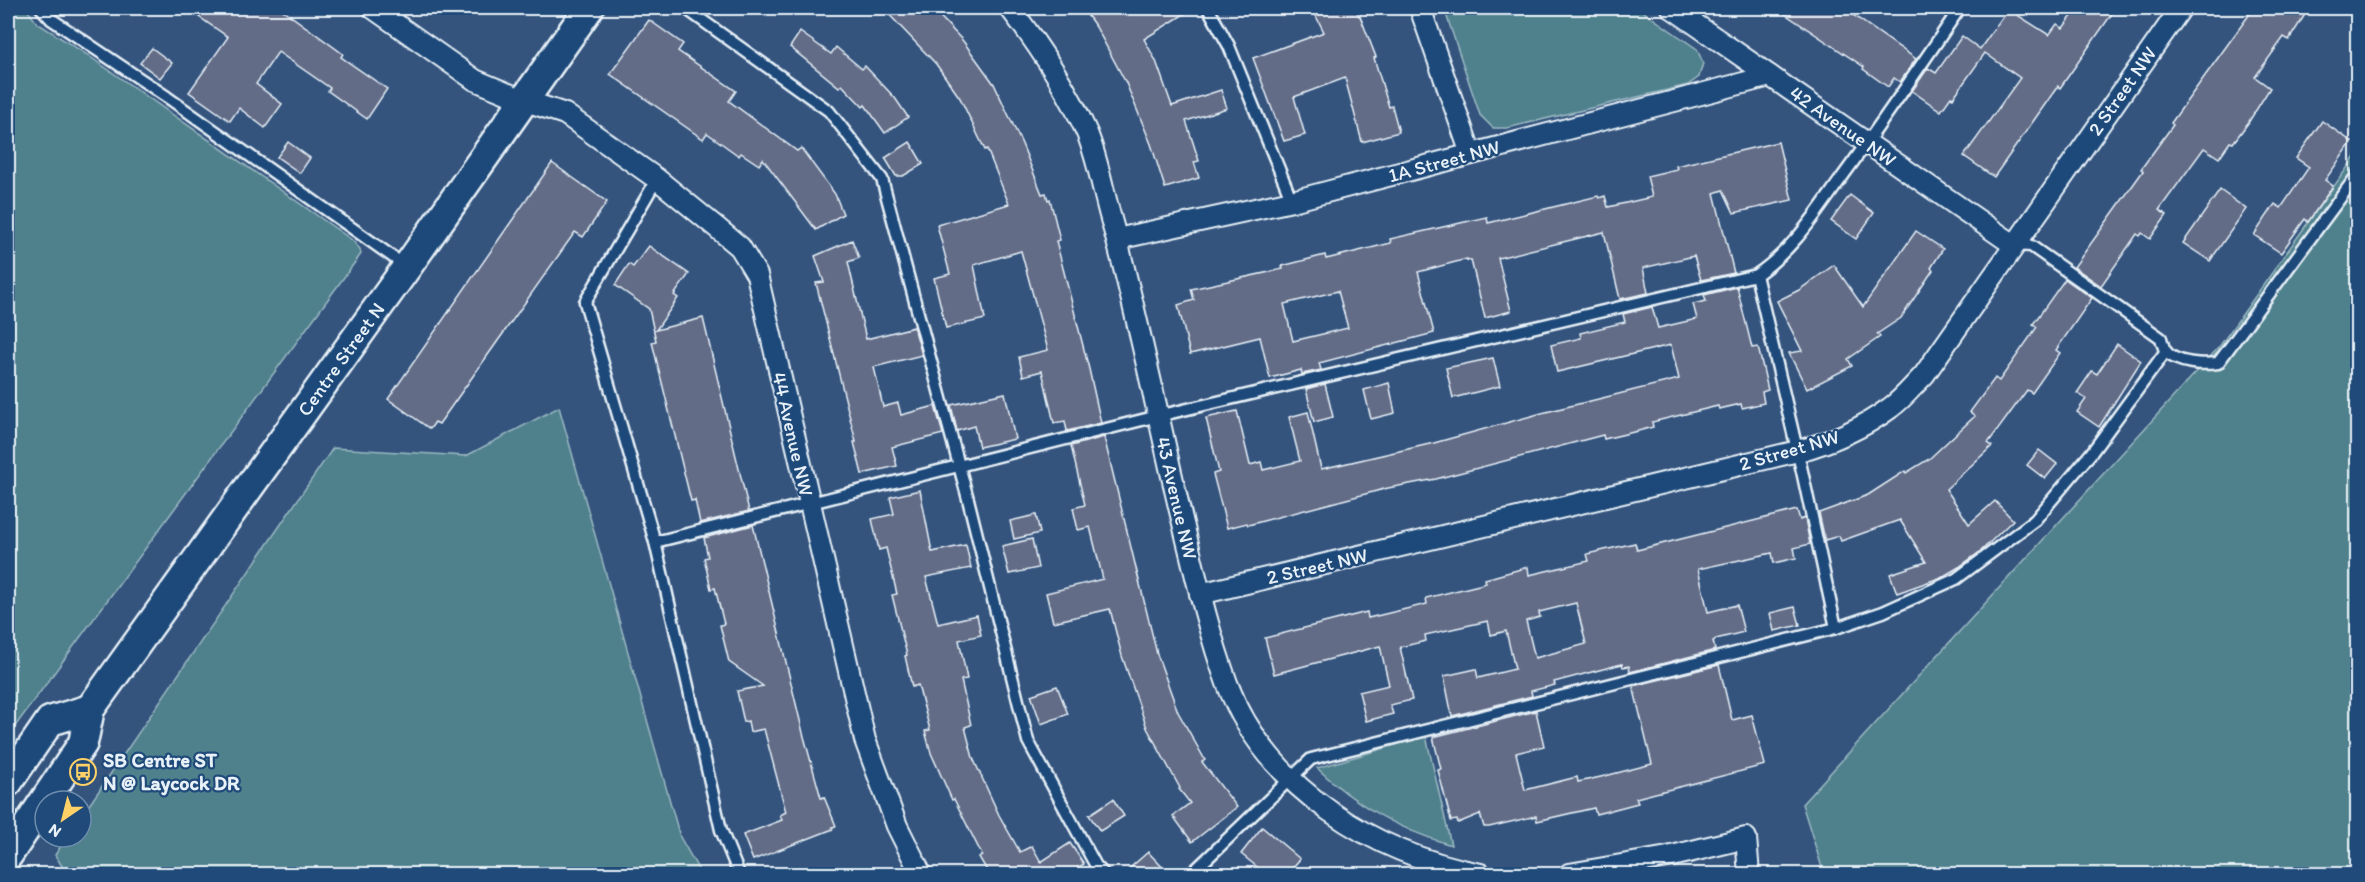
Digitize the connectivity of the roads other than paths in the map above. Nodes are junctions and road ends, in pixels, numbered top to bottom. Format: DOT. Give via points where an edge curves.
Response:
graph roads {
  1 [pos="40,8"];
  2 [pos="373,8"];
  3 [pos="589,8"];
  4 [pos="685,8"];
  5 [pos="1010,8"];
  6 [pos="1208,8"];
  7 [pos="1420,8"];
  8 [pos="1672,8"];
  9 [pos="1960,8"];
  10 [pos="2181,8"];
  11 [pos="1770,76"];
  12 [pos="523,100"];
  13 [pos="1867,143"];
  14 [pos="1471,154"];
  15 [pos="2358,174"];
  16 [pos="657,179"];
  17 [pos="1292,201"];
  18 [pos="1117,239"];
  19 [pos="2014,245"];
  20 [pos="407,267"];
  21 [pos="1756,275"];
  22 [pos="2166,351"];
  23 [pos="1158,416"];
  24 [pos="1798,451"];
  25 [pos="960,465"];
  26 [pos="809,504"];
  27 [pos="655,543"];
  28 [pos="1200,594"];
  29 [pos="1836,628"];
  30 [pos="90,709"];
  31 [pos="1290,777"];
  32 [pos="8,782"];
  33 [pos="8,855"];
  34 [pos="739,874"];
  35 [pos="921,874"];
  36 [pos="1104,874"];
  37 [pos="1191,874"];
  38 [pos="1481,874"];
  39 [pos="1569,874"];
  40 [pos="1749,874"];
  1 -- 20 [label="lane"];
  2 -- 12 [label="street, 44 Avenue NW" via="476,80"];
  3 -- 12 [label="main road, Centre Street N"];
  4 -- 25 [label="lane" via="829,111 882,179"];
  5 -- 18 [label="street, 43 Avenue NW" via="1053,69 1088,135"];
  6 -- 17 [label="lane" via="1229,46"];
  7 -- 14 [label="street"];
  8 -- 11 [label="street, 42 Avenue NW"];
  9 -- 13 [label="lane"];
  10 -- 19 [label="street, 2 Street NW"];
  11 -- 13 [label="street, 42 Avenue NW"];
  11 -- 14 [label="street, 1A Street NW"];
  12 -- 16 [label="street, 44 Avenue NW" via="565,114"];
  12 -- 20 [label="main road, Centre Street N"];
  13 -- 19 [label="street, 42 Avenue NW"];
  13 -- 21 [label="lane" via="1794,243"];
  14 -- 17 [label="street, 1A Street NW"];
  15 -- 22 [label="lane" via="2218,363 2204,365"];
  16 -- 26 [label="street, 44 Avenue NW" via="740,247 757,275"];
  16 -- 27 [label="lane" via="585,302"];
  17 -- 18 [label="street, 1A Street NW"];
  18 -- 23 [label="street, 43 Avenue NW"];
  19 -- 22 [label="lane" via="2031,246 2161,338"];
  19 -- 24 [label="street, 2 Street NW" via="1924,375 1892,407 1822,445"];
  20 -- 30 [label="main road, Centre Street N"];
  21 -- 23 [label="lane"];
  21 -- 24 [label="lane"];
  22 -- 29 [label="lane" via="2092,452 2035,520 1956,579"];
  23 -- 25 [label="lane"];
  23 -- 28 [label="street, 43 Avenue NW"];
  24 -- 28 [label="street, 2 Street NW"];
  24 -- 29 [label="lane"];
  25 -- 26 [label="lane"];
  25 -- 36 [label="lane" via="1028,741"];
  26 -- 27 [label="lane"];
  26 -- 35 [label="street, 44 Avenue NW" via="865,740 897,826"];
  27 -- 34 [label="lane" via="721,830"];
  28 -- 31 [label="street, 43 Avenue NW" via="1228,684 1240,709"];
  29 -- 31 [label="lane" via="1311,759"];
  30 -- 32 [label="main road" via="50,721"];
  30 -- 33 [label="main road, Centre Street N" via="83,742"];
  31 -- 37 [label="lane"];
  31 -- 38 [label="street, 43 Avenue NW" via="1336,815 1387,845 1417,858"];
  39 -- 40 [label="street" via="1668,857 1746,838"];
}
